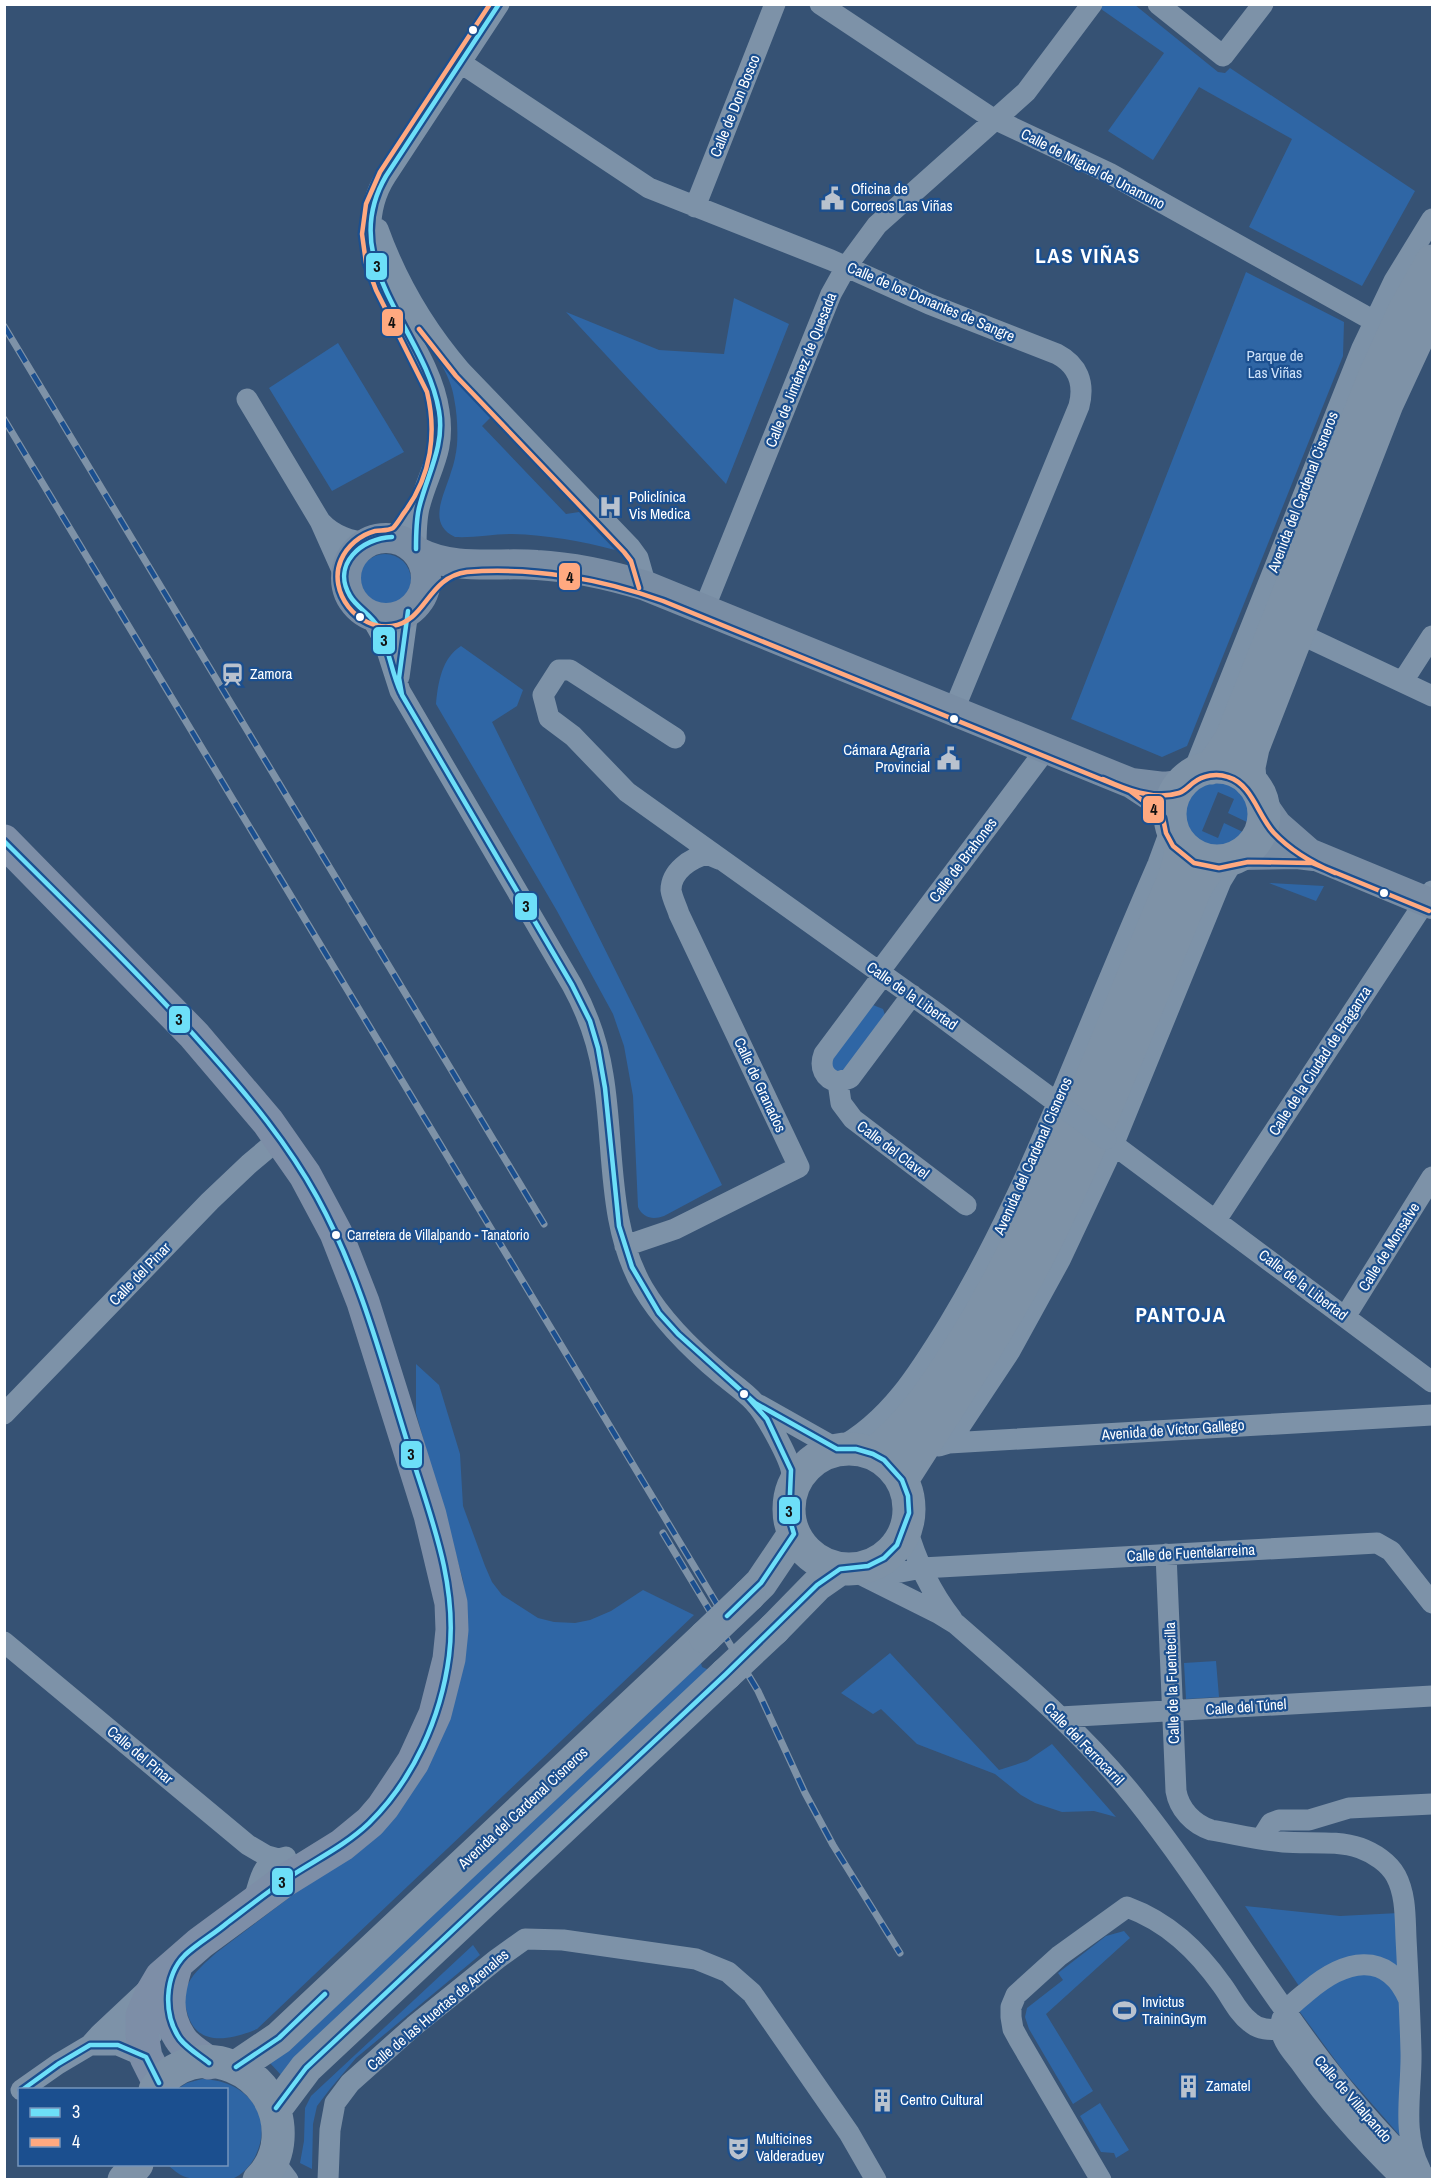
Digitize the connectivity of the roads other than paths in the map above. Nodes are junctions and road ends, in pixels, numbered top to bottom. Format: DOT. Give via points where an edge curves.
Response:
graph roads {
  1 [pos="500,4"];
  2 [pos="776,4"];
  3 [pos="820,4"];
  4 [pos="1092,4"];
  5 [pos="1158,4"];
  6 [pos="1263,4"];
  7 [pos="460,63"];
  8 [pos="995,120"];
  9 [pos="373,203"];
  10 [pos="695,207"];
  11 [pos="1432,219"];
  12 [pos="1432,261"];
  13 [pos="846,267"];
  14 [pos="1432,307"];
  15 [pos="1374,321"];
  16 [pos="247,399"];
  17 [pos="319,519"];
  18 [pos="398,545"];
  19 [pos="459,565"];
  20 [pos="345,577"];
  21 [pos="646,586"];
  22 [pos="416,600"];
  23 [pos="704,609"];
  24 [pos="370,615"];
  25 [pos="1298,633"];
  26 [pos="1432,636"];
  27 [pos="1403,681"];
  28 [pos="402,695"];
  29 [pos="1432,696"];
  30 [pos="953,712"];
  31 [pos="675,738"];
  32 [pos="1047,748"];
  33 [pos="1256,793"];
  34 [pos="1184,802"];
  35 [pos="4,841"];
  36 [pos="1314,856"];
  37 [pos="1230,858"];
  38 [pos="719,859"];
  39 [pos="1430,899"];
  40 [pos="881,974"];
  41 [pos="912,995"];
  42 [pos="838,1082"];
  43 [pos="1061,1105"];
  44 [pos="280,1138"];
  45 [pos="1109,1142"];
  46 [pos="1432,1177"];
  47 [pos="966,1205"];
  48 [pos="1216,1220"];
  49 [pos="625,1246"];
  50 [pos="1345,1317"];
  51 [pos="1432,1382"];
  52 [pos="755,1403"];
  53 [pos="4,1414"];
  54 [pos="1432,1415"];
  55 [pos="949,1443"];
  56 [pos="837,1449"];
  57 [pos="873,1454"];
  58 [pos="909,1468"];
  59 [pos="792,1492"];
  60 [pos="906,1525"];
  61 [pos="794,1534"];
  62 [pos="438,1544"];
  63 [pos="1166,1554"];
  64 [pos="922,1568"];
  65 [pos="853,1572"];
  66 [pos="1432,1603"];
  67 [pos="956,1624"];
  68 [pos="4,1642"];
  69 [pos="1432,1696"];
  70 [pos="1173,1712"];
  71 [pos="1060,1717"];
  72 [pos="1432,1804"];
  73 [pos="1261,1839"];
  74 [pos="1194,1880"];
  75 [pos="268,1881"];
  76 [pos="169,1971"];
  77 [pos="1410,2001"];
  78 [pos="1283,2021"];
  79 [pos="94,2040"];
  80 [pos="181,2040"];
  81 [pos="223,2065"];
  82 [pos="150,2066"];
  83 [pos="23,2088"];
  84 [pos="18,2091"];
  85 [pos="4,2101"];
  86 [pos="276,2109"];
  87 [pos="134,2166"];
  88 [pos="150,2166"];
  89 [pos="274,2173"];
  90 [pos="1418,2178"];
  91 [pos="124,2180"];
  92 [pos="159,2180"];
  93 [pos="328,2180"];
  94 [pos="876,2180"];
  95 [pos="1101,2180"];
  1 -- 7 [label="street"];
  2 -- 10 [label="street, Calle de Don Bosco"];
  3 -- 8 [label="street, Calle de Miguel de Unamuno"];
  4 -- 8 [label="street, Calle de Jiménez de Quesada" via="1026,92"];
  5 -- 6 [label="street" via="1222,56"];
  7 -- 9 [label="street" via="386,176"];
  7 -- 10 [label="street, Calle de los Donantes de Sangre" via="642,185"];
  8 -- 13 [label="street, Calle de Jiménez de Quesada" via="884,218"];
  8 -- 15 [label="street, Calle de Miguel de Unamuno" via="1108,173"];
  9 -- 18 [label="street" via="370,235 377,274 428,375 440,412 438,452 421,503"];
  9 -- 21 [label="street" via="393,268 436,340 630,547 638,558"];
  10 -- 13 [label="street, Calle de los Donantes de Sangre"];
  11 -- 15 [label="street, Avenida del Cardenal Cisneros"];
  12 -- 34 [label="highway, Avenida del Cardenal Cisneros" via="1374,376 1231,740"];
  13 -- 23 [label="street, Calle de Jiménez de Quesada" via="831,294"];
  13 -- 30 [label="street, Calle de los Donantes de Sangre" via="1062,357 1074,367 1080,380 1079,406"];
  14 -- 25 [label="highway" via="1387,404"];
  15 -- 34 [label="street, Avenida del Cardenal Cisneros" via="1339,400"];
  16 -- 17 [label="street"];
  17 -- 18 [label="street" via="335,533 354,541"];
  17 -- 20 [label="street"];
  18 -- 19 [label="street"];
  18 -- 20 [label="street" via="351,557"];
  18 -- 22 [label="street" via="425,570"];
  19 -- 21 [label="street" via="551,566"];
  19 -- 22 [label="street" via="444,573"];
  20 -- 24 [label="street" via="351,598"];
  21 -- 23 [label="street"];
  22 -- 24 [label="street" via="390,618"];
  22 -- 28 [label="street" via="399,678"];
  23 -- 30 [label="street"];
  24 -- 28 [label="street" via="383,638"];
  25 -- 27 [label="street"];
  25 -- 33 [label="highway" via="1251,754 1249,767"];
  26 -- 27 [label="street"];
  27 -- 29 [label="street"];
  28 -- 49 [label="street" via="590,1021 603,1074 616,1204"];
  30 -- 32 [label="street"];
  31 -- 38 [label="street, Calle de la Libertad" via="570,670 560,670 543,695 549,718 573,736 627,792"];
  32 -- 34 [label="street" via="1131,783 1159,802"];
  32 -- 40 [label="street, Calle de Brahones"];
  33 -- 34 [label="highway" via="1232,770"];
  33 -- 36 [label="street" via="1277,825"];
  33 -- 37 [label="highway" via="1264,817 1260,833 1254,843"];
  34 -- 37 [label="highway" via="1192,854"];
  34 -- 43 [label="street, Avenida del Cardenal Cisneros"];
  34 -- 57 [label="highway, Avenida del Cardenal Cisneros" via="1175,876 1015,1249 935,1385 898,1433"];
  35 -- 44 [label="main road" via="158,996"];
  36 -- 37 [label="street"];
  36 -- 39 [label="street"];
  37 -- 45 [label="street"];
  37 -- 58 [label="highway" via="1197,885 1085,1156 1046,1240 989,1345"];
  38 -- 40 [label="street, Calle de la Libertad"];
  38 -- 49 [label="street, Calle de Granados" via="707,854 688,862 678,870 671,890 799,1167 675,1229"];
  39 -- 48 [label="street, Calle de la Ciudad de Braganza"];
  40 -- 41 [label="street, Calle de la Libertad"];
  40 -- 42 [label="street, Calle de Brahones" via="824,1054 824,1073"];
  41 -- 42 [label="street" via="853,1075"];
  41 -- 43 [label="street, Calle de la Libertad"];
  42 -- 47 [label="street, Calle del Clavel" via="841,1102 853,1119"];
  43 -- 45 [label="street, Calle de la Libertad, bridge"];
  43 -- 56 [label="street, Avenida del Cardenal Cisneros" via="969,1291 907,1389 867,1430"];
  44 -- 53 [label="street, Calle del Pinar" via="210,1202"];
  44 -- 62 [label="main road" via="321,1204 353,1275"];
  45 -- 48 [label="street, Calle de la Libertad"];
  45 -- 55 [label="street" via="1048,1282 996,1374"];
  46 -- 50 [label="street, Calle de Monsalve"];
  48 -- 50 [label="street, Calle de la Libertad"];
  49 -- 52 [label="street" via="637,1278 664,1318"];
  50 -- 51 [label="street, Calle de la Libertad"];
  52 -- 56 [label="street"];
  52 -- 59 [label="street" via="789,1464"];
  54 -- 55 [label="street, Avenida de Víctor Gallego"];
  55 -- 58 [label="street, Avenida de Víctor Gallego" via="926,1450"];
  56 -- 57 [label="highway"];
  56 -- 59 [label="highway" via="807,1466"];
  57 -- 58 [label="highway"];
  58 -- 60 [label="highway"];
  59 -- 61 [label="highway" via="789,1516"];
  60 -- 64 [label="street, Calle del Ferrocarril"];
  60 -- 65 [label="highway" via="897,1545 884,1558"];
  61 -- 65 [label="highway" via="805,1551 821,1562"];
  61 -- 81 [label="highway, Avenida del Cardenal Cisneros, bridge" via="749,1596 279,2038"];
  62 -- 75 [label="main road" via="441,1570 437,1652 426,1694 404,1739 354,1813 320,1845"];
  62 -- 75 [label="main road" via="449,1591 452,1630 444,1685 425,1739 403,1780 370,1822 333,1852"];
  63 -- 64 [label="street, Calle de Fuentelarreina"];
  63 -- 66 [label="street, Calle de Fuentelarreina" via="1377,1543 1391,1551"];
  63 -- 70 [label="street, Calle de la Fuentecilla"];
  64 -- 65 [label="street"];
  64 -- 67 [label="street, Calle del Ferrocarril"];
  65 -- 67 [label="street, Calle del Ferrocarril"];
  65 -- 86 [label="highway, bridge" via="817,1585 306,2068"];
  67 -- 71 [label="street, Calle del Ferrocarril"];
  68 -- 75 [label="street, Calle del Pinar" via="262,1854"];
  69 -- 70 [label="street, Calle del Túnel"];
  70 -- 71 [label="street, Calle del Túnel"];
  70 -- 73 [label="street, Calle de la Fuentecilla" via="1176,1791 1183,1810 1208,1829"];
  71 -- 74 [label="street, Calle del Ferrocarril" via="1126,1787"];
  72 -- 73 [label="street" via="1349,1808 1309,1820 1276,1820"];
  73 -- 77 [label="street" via="1354,1846 1370,1852 1392,1871 1401,1887 1405,1911"];
  74 -- 78 [label="street, Calle de Villalpando"];
  75 -- 76 [label="main road"];
  76 -- 79 [label="street"];
  76 -- 80 [label="main road" via="170,2012"];
  76 -- 82 [label="main road" via="151,1994 142,2016"];
  77 -- 78 [label="street" via="1387,1972 1361,1964 1325,1977"];
  77 -- 90 [label="street" via="1409,2136"];
  78 -- 90 [label="street, Calle de Villalpando" via="1292,2051 1332,2105"];
  78 -- 95 [label="street" via="1264,2029 1250,2022 1182,1938 1153,1917 1126,1907 1059,1956 1019,1991 1011,2007 1011,2023"];
  79 -- 82 [label="street" via="119,2031"];
  79 -- 83 [label="street"];
  80 -- 81 [label="main road"];
  80 -- 82 [label="street"];
  81 -- 82 [label="highway" via="193,2063 178,2069"];
  81 -- 86 [label="highway" via="260,2082"];
  84 -- 85 [label="street"];
  86 -- 89 [label="highway" via="279,2125"];
  87 -- 91 [label="highway"];
  88 -- 92 [label="highway"];
  93 -- 94 [label="street, Calle de las Huertas de Arenales" via="330,2130 336,2103 350,2083 414,2026 525,1939 563,1940 696,1959 728,1972 752,1993 849,2133"];
}
